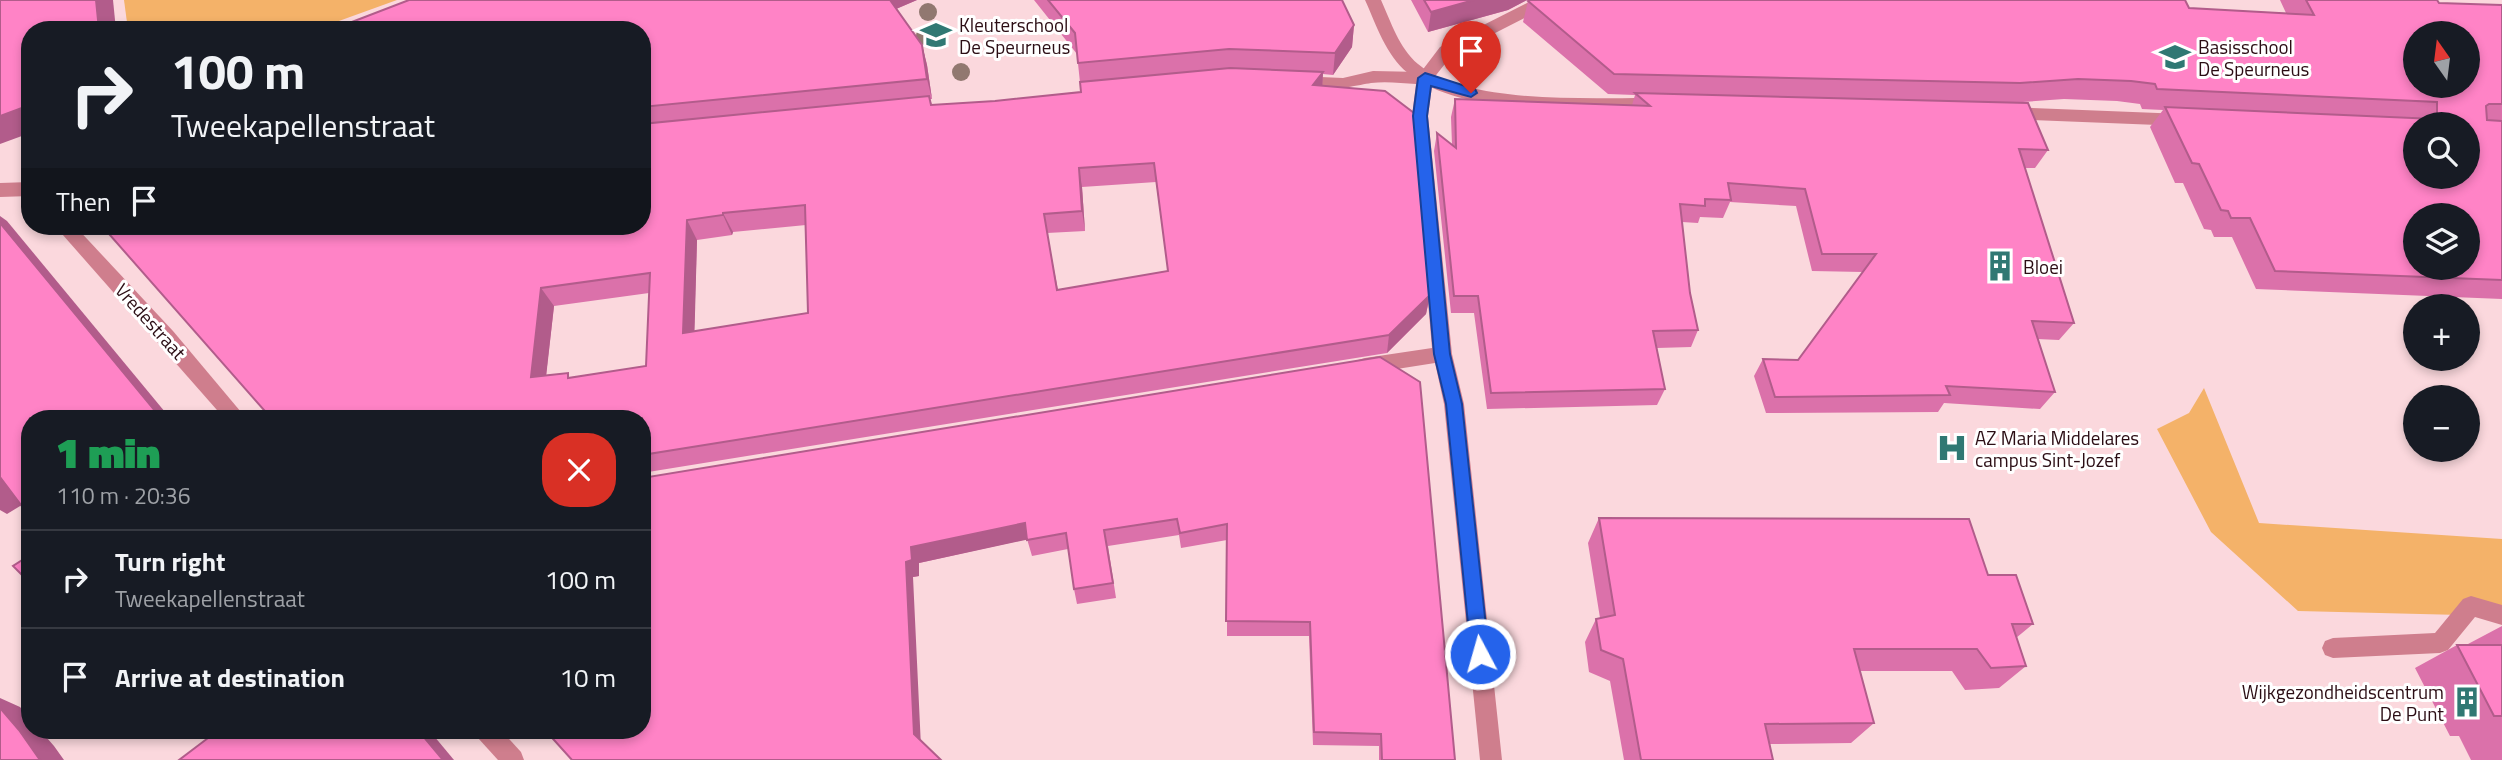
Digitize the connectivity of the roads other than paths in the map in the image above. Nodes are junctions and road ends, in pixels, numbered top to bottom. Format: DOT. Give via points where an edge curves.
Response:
graph roads {
  1 [pos="1373,0"];
  2 [pos="1546,0"];
  3 [pos="1425,78"];
  4 [pos="1280,81"];
  5 [pos="1674,104"];
  6 [pos="1991,112"];
  7 [pos="2205,121"];
  8 [pos="21,189"];
  9 [pos="0,190"];
  10 [pos="72,235"];
  11 [pos="1442,354"];
  12 [pos="1341,370"];
  13 [pos="229,410"];
  14 [pos="2502,615"];
  15 [pos="2333,648"];
  16 [pos="494,739"];
  17 [pos="513,760"];
  18 [pos="1491,760"];
  1 -- 3 [label="street" via="1399,53"];
  2 -- 3 [label="street" via="1446,51"];
  3 -- 4 [label="street" via="1373,77 1343,84"];
  3 -- 5 [label="street" via="1451,89 1509,100"];
  3 -- 11 [label="street" via="1420,116"];
  6 -- 7 [label="street"];
  8 -- 9 [label="street"];
  10 -- 13 [label="street, Vredestraat"];
  11 -- 12 [label="street"];
  11 -- 18 [label="street" via="1454,404"];
  14 -- 15 [label="street" via="2471,606 2440,643"];
  16 -- 17 [label="street"];
}
